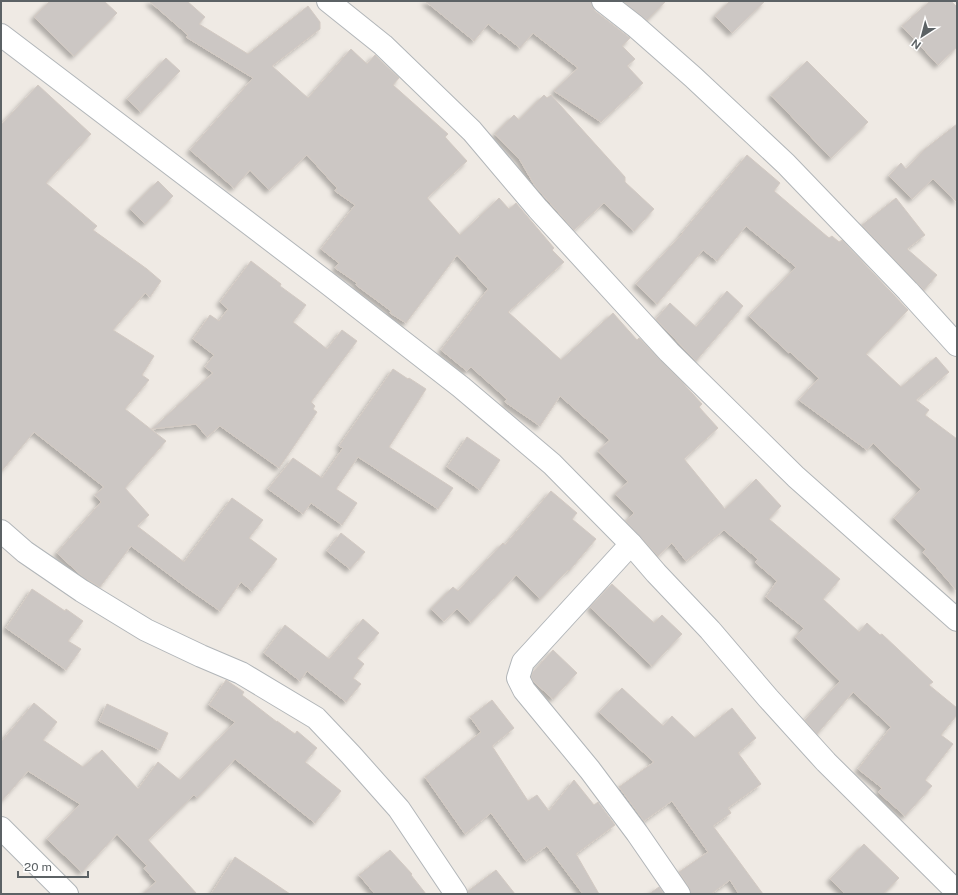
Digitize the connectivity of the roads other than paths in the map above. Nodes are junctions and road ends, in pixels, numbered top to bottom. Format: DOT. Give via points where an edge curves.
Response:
graph roads {
  1 [pos="328,1"];
  2 [pos="603,1"];
  3 [pos="1,35"];
  4 [pos="957,345"];
  5 [pos="1,531"];
  6 [pos="631,544"];
  7 [pos="957,620"];
  8 [pos="1,828"];
  9 [pos="957,892"];
  10 [pos="68,894"];
  11 [pos="456,894"];
  12 [pos="679,894"];
  1 -- 7 [label="street" via="383,45 472,131 538,209 669,352 791,471"];
  2 -- 4 [label="street" via="635,26 786,164"];
  3 -- 6 [label="street" via="461,387 552,464"];
  5 -- 11 [label="street" via="25,552 82,591 146,630 241,673 316,718 399,809"];
  6 -- 9 [label="street" via="826,762"];
  6 -- 12 [label="street" via="523,662 518,678 528,696 590,770 637,833"];
  8 -- 10 [label="street"];
}
